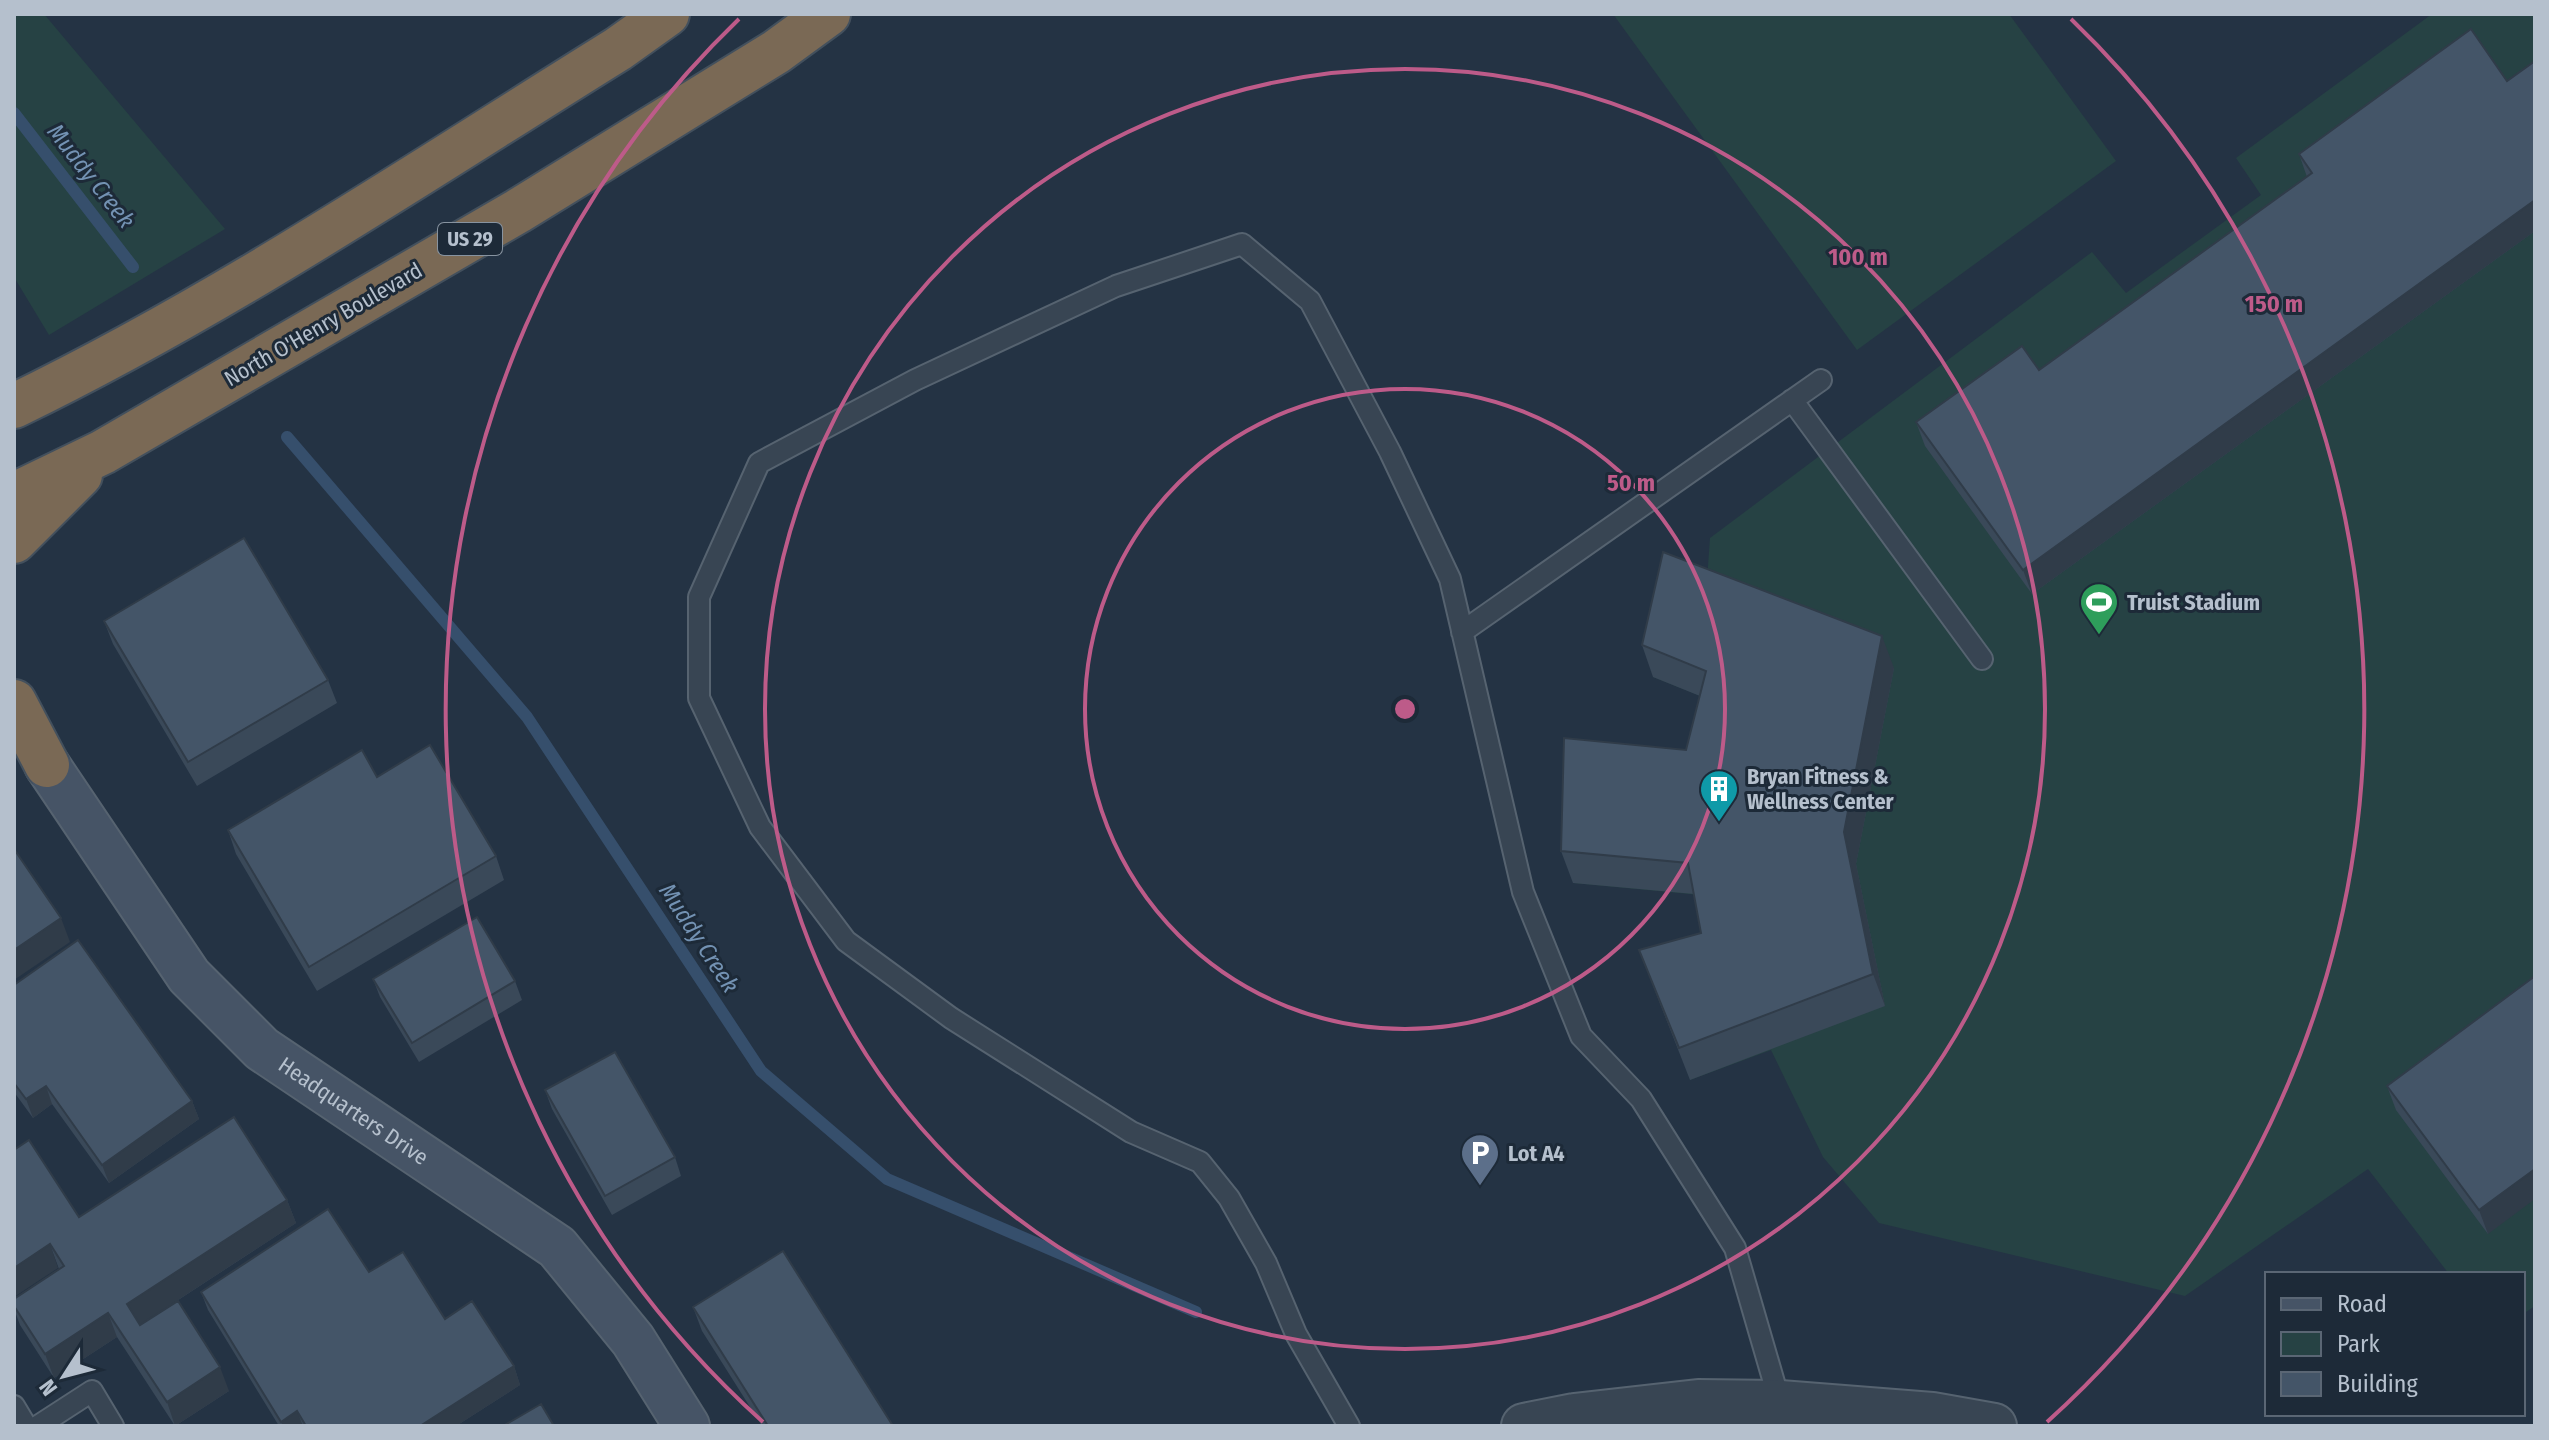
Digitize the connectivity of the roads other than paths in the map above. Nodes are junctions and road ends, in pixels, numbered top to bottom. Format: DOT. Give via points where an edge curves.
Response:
graph roads {
  1 [pos="667,14"];
  2 [pos="828,14"];
  3 [pos="69,379"];
  4 [pos="1821,380"];
  5 [pos="14,388"];
  6 [pos="1792,400"];
  7 [pos="14,406"];
  8 [pos="103,452"];
  9 [pos="14,495"];
  10 [pos="14,541"];
  11 [pos="1462,632"];
  12 [pos="1982,659"];
  13 [pos="14,702"];
  14 [pos="14,731"];
  15 [pos="47,765"];
  16 [pos="1780,1403"];
  17 [pos="14,1406"];
  18 [pos="679,1420"];
  19 [pos="26,1426"];
  20 [pos="38,1426"];
  21 [pos="113,1426"];
  22 [pos="1349,1426"];
  23 [pos="1524,1426"];
  24 [pos="1994,1426"];
  1 -- 3 [label="highway" via="269,265"];
  2 -- 8 [label="highway, North O'Henry Boulevard / US 29" via="776,52 518,211"];
  3 -- 5 [label="highway"];
  3 -- 7 [label="highway"];
  4 -- 6 [label="lane"];
  6 -- 11 [label="lane"];
  6 -- 12 [label="lane"];
  8 -- 9 [label="highway, North O'Henry Boulevard / US 29"];
  8 -- 10 [label="highway"];
  11 -- 16 [label="lane" via="1523,892 1581,1036 1641,1099 1735,1248"];
  11 -- 22 [label="lane" via="1450,579 1310,301 1242,244 1116,286 915,380 759,463 699,597 699,698 760,827 846,941 951,1018 1131,1132 1200,1162 1229,1198 1266,1263 1296,1334"];
  13 -- 15 [label="highway"];
  14 -- 15 [label="highway"];
  15 -- 18 [label="main road, Headquarters Drive" via="189,976 262,1049 557,1247 633,1340"];
  16 -- 23 [label="street" via="1698,1402"];
  16 -- 24 [label="street" via="1932,1415"];
  17 -- 19 [label="lane"];
  20 -- 21 [label="lane" via="92,1391"];
}
